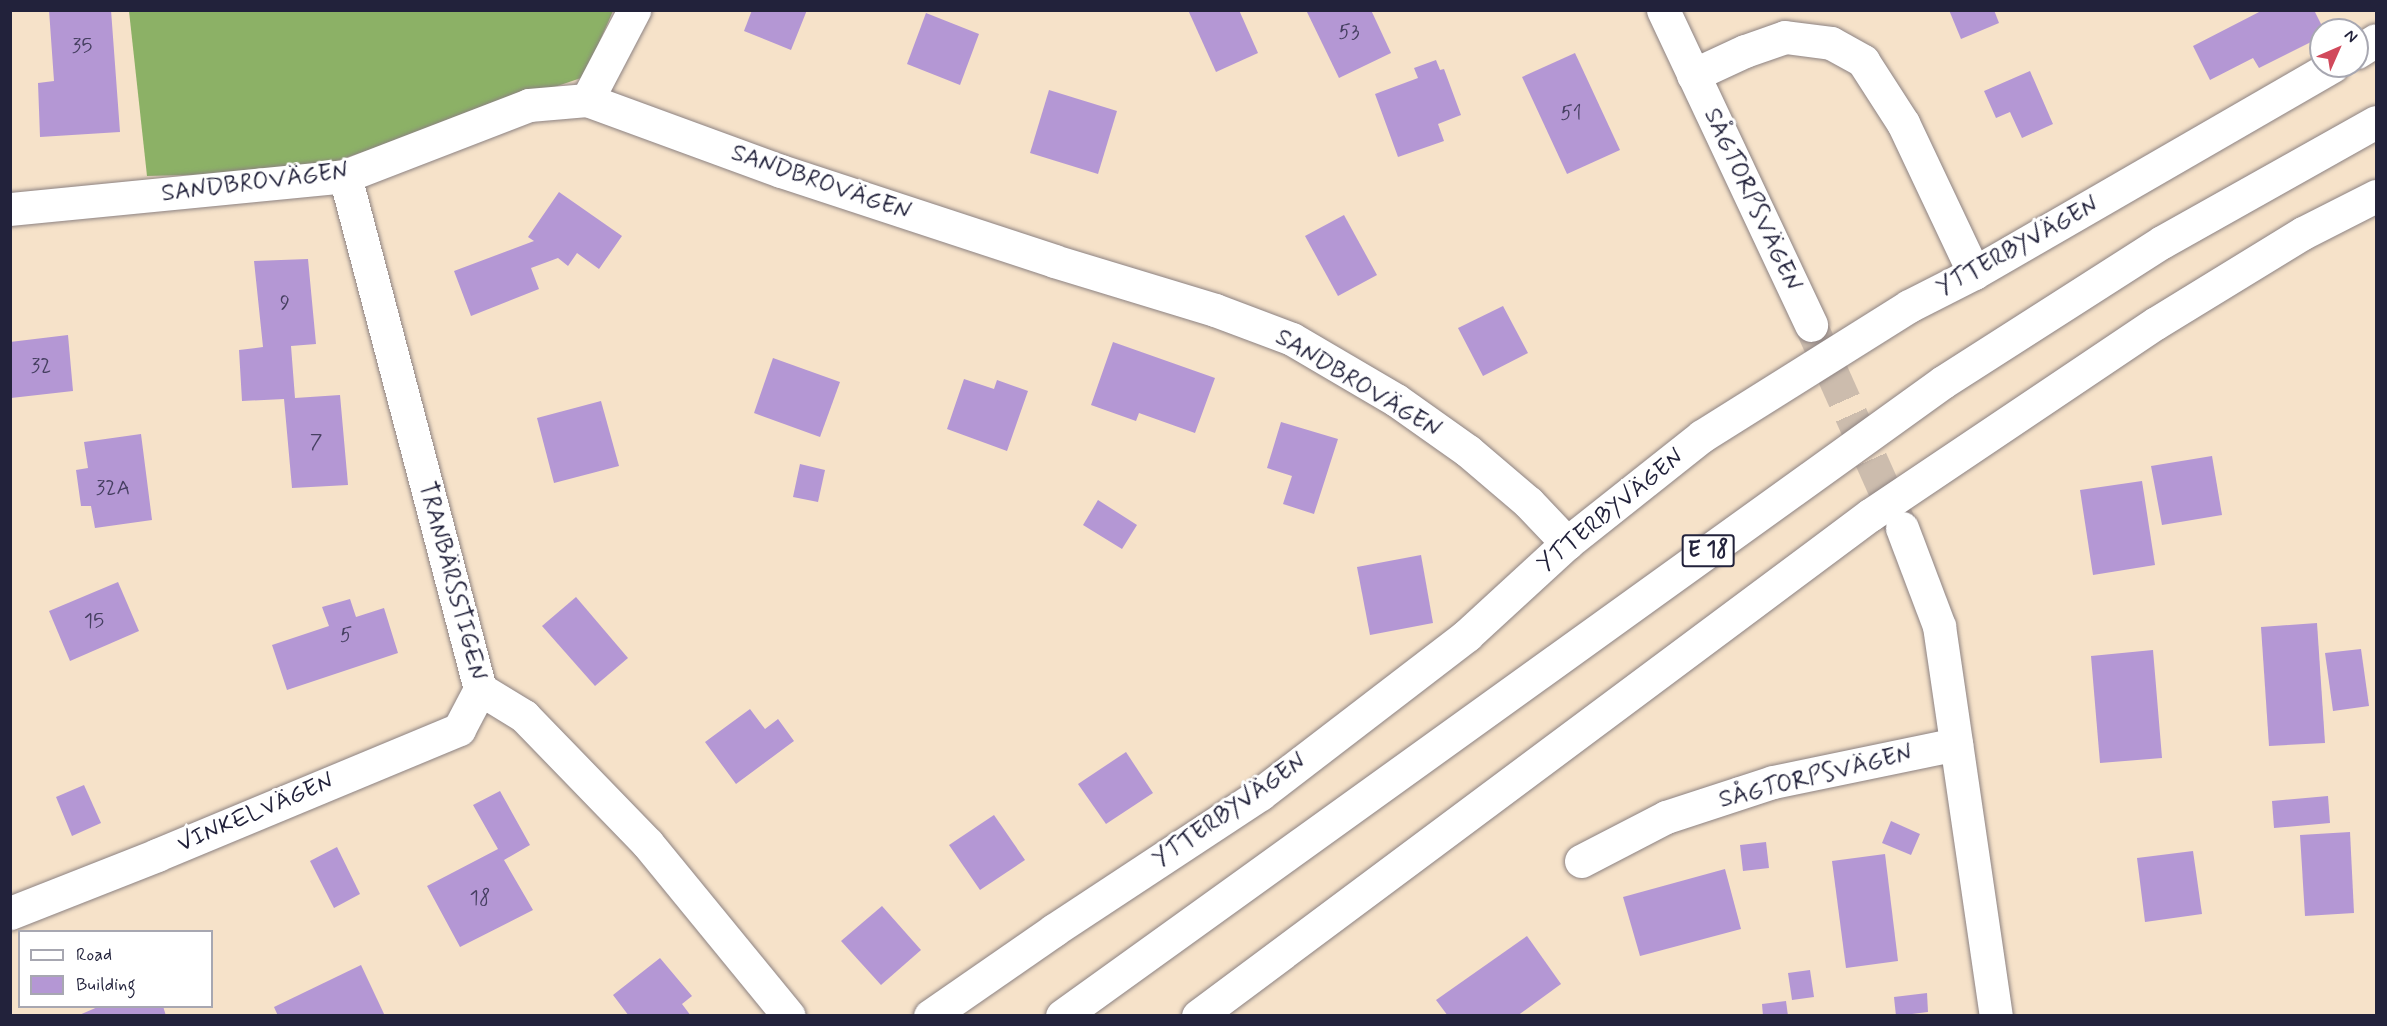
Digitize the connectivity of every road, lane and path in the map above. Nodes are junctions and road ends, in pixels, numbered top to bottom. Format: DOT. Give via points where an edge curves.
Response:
graph roads {
  1 [pos="634,10"];
  2 [pos="1663,10"];
  3 [pos="1693,75"];
  4 [pos="2311,78"];
  5 [pos="586,100"];
  6 [pos="2376,122"];
  7 [pos="345,176"];
  8 [pos="2376,196"];
  9 [pos="10,209"];
  10 [pos="1974,273"];
  11 [pos="1811,325"];
  12 [pos="1902,528"];
  13 [pos="1567,543"];
  14 [pos="480,689"];
  15 [pos="1956,744"];
  16 [pos="1581,861"];
  17 [pos="10,913"];
  18 [pos="789,1016"];
  19 [pos="930,1016"];
  20 [pos="1062,1016"];
  21 [pos="1198,1016"];
  22 [pos="1996,1016"];
  1 -- 5 [label="main road"];
  2 -- 3 [label="main road, SÅGTORPSVÄGEN"];
  3 -- 10 [label="main road" via="1785,38 1831,43 1863,61 1903,123"];
  3 -- 11 [label="main road, SÅGTORPSVÄGEN"];
  4 -- 10 [label="main road, YTTERBYVÄGEN"];
  5 -- 7 [label="main road, SANDBROVÄGEN" via="529,105"];
  5 -- 13 [label="main road, SANDBROVÄGEN" via="781,171 1215,310 1292,339 1396,400 1468,451 1528,502"];
  6 -- 20 [label="main road, E 18" via="2162,242 1943,382"];
  7 -- 9 [label="main road, SANDBROVÄGEN"];
  7 -- 14 [label="main road, TRANBÄRSSTIGEN"];
  8 -- 21 [label="main road" via="2303,233 2156,323 1870,515"];
  10 -- 13 [label="main road, YTTERBYVÄGEN" via="1910,306 1702,436"];
  12 -- 15 [label="main road" via="1939,626"];
  13 -- 19 [label="main road, YTTERBYVÄGEN" via="1467,635 1260,794"];
  14 -- 17 [label="main road, VINKELVÄGEN" via="459,729"];
  14 -- 18 [label="main road, TRANBÄRSSTIGEN" via="524,716 648,844"];
  15 -- 16 [label="main road, SÅGTORPSVÄGEN" via="1773,782 1666,817"];
  15 -- 22 [label="main road"];
}
